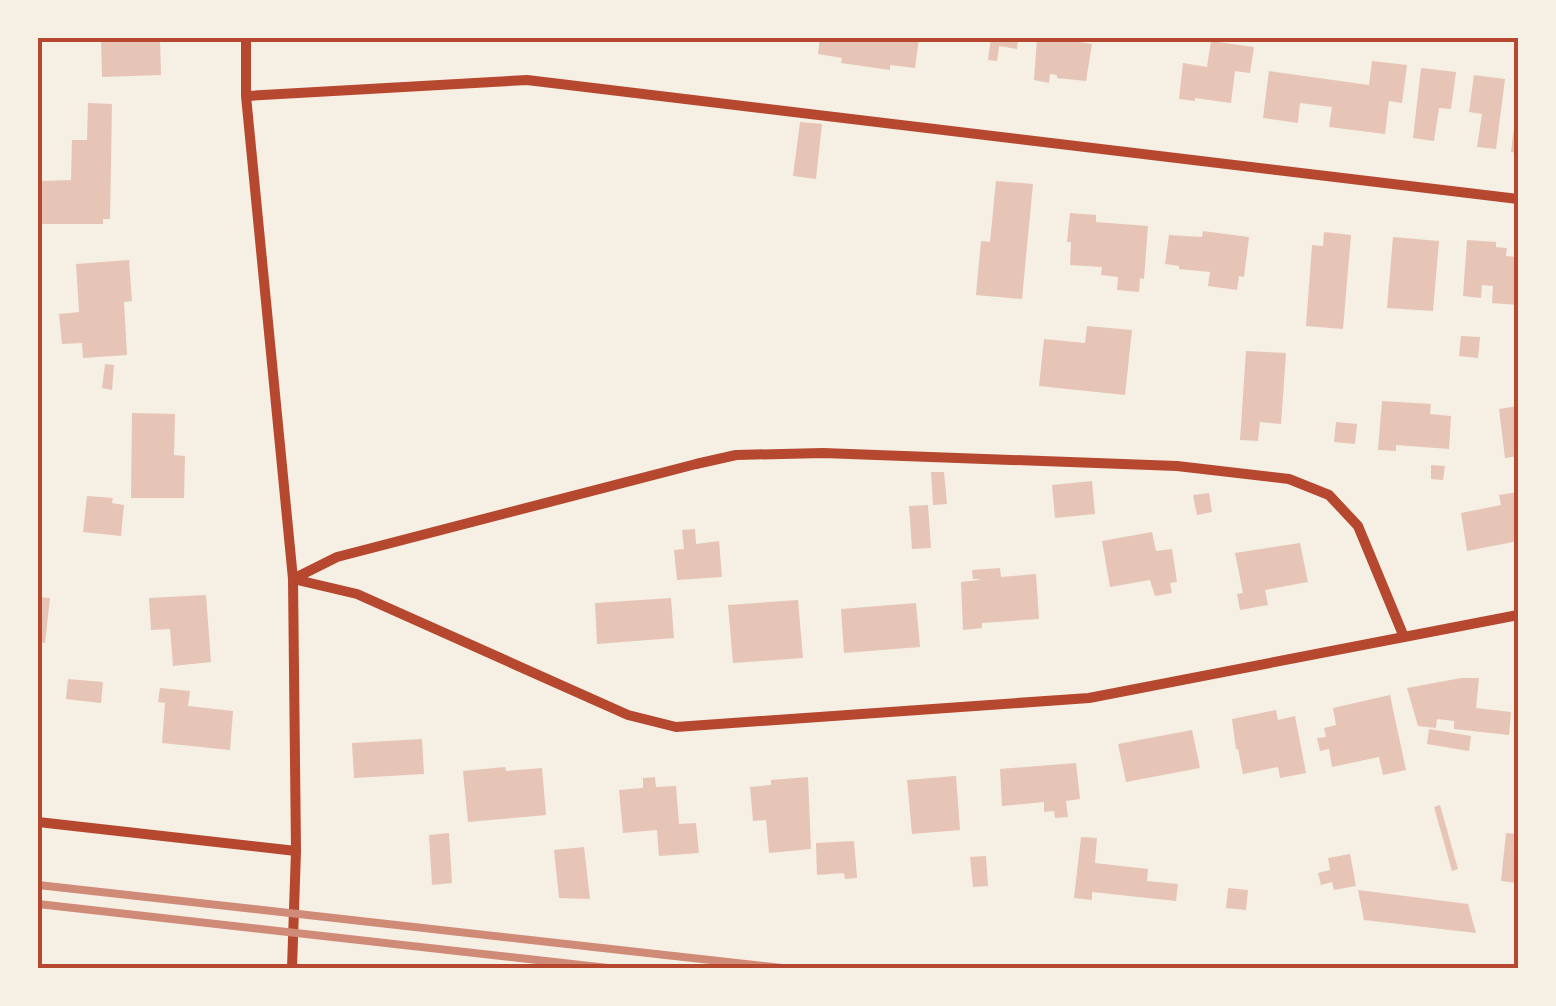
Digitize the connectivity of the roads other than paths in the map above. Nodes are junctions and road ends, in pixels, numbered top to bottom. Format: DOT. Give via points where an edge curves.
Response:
graph roads {
  1 [pos="246,38"];
  2 [pos="246,96"];
  3 [pos="1518,198"];
  4 [pos="293,579"];
  5 [pos="1518,615"];
  6 [pos="1404,637"];
  7 [pos="38,822"];
  8 [pos="296,851"];
  9 [pos="292,968"];
  1 -- 2 [label="street"];
  2 -- 3 [label="street" via="527,80"];
  2 -- 4 [label="street"];
  4 -- 6 [label="street" via="358,594 628,715 676,727 1089,698"];
  4 -- 6 [label="street" via="337,557 736,456 1178,466 1289,479 1329,495 1358,526"];
  4 -- 8 [label="street"];
  5 -- 6 [label="street"];
  7 -- 8 [label="street"];
  8 -- 9 [label="street"];
}
